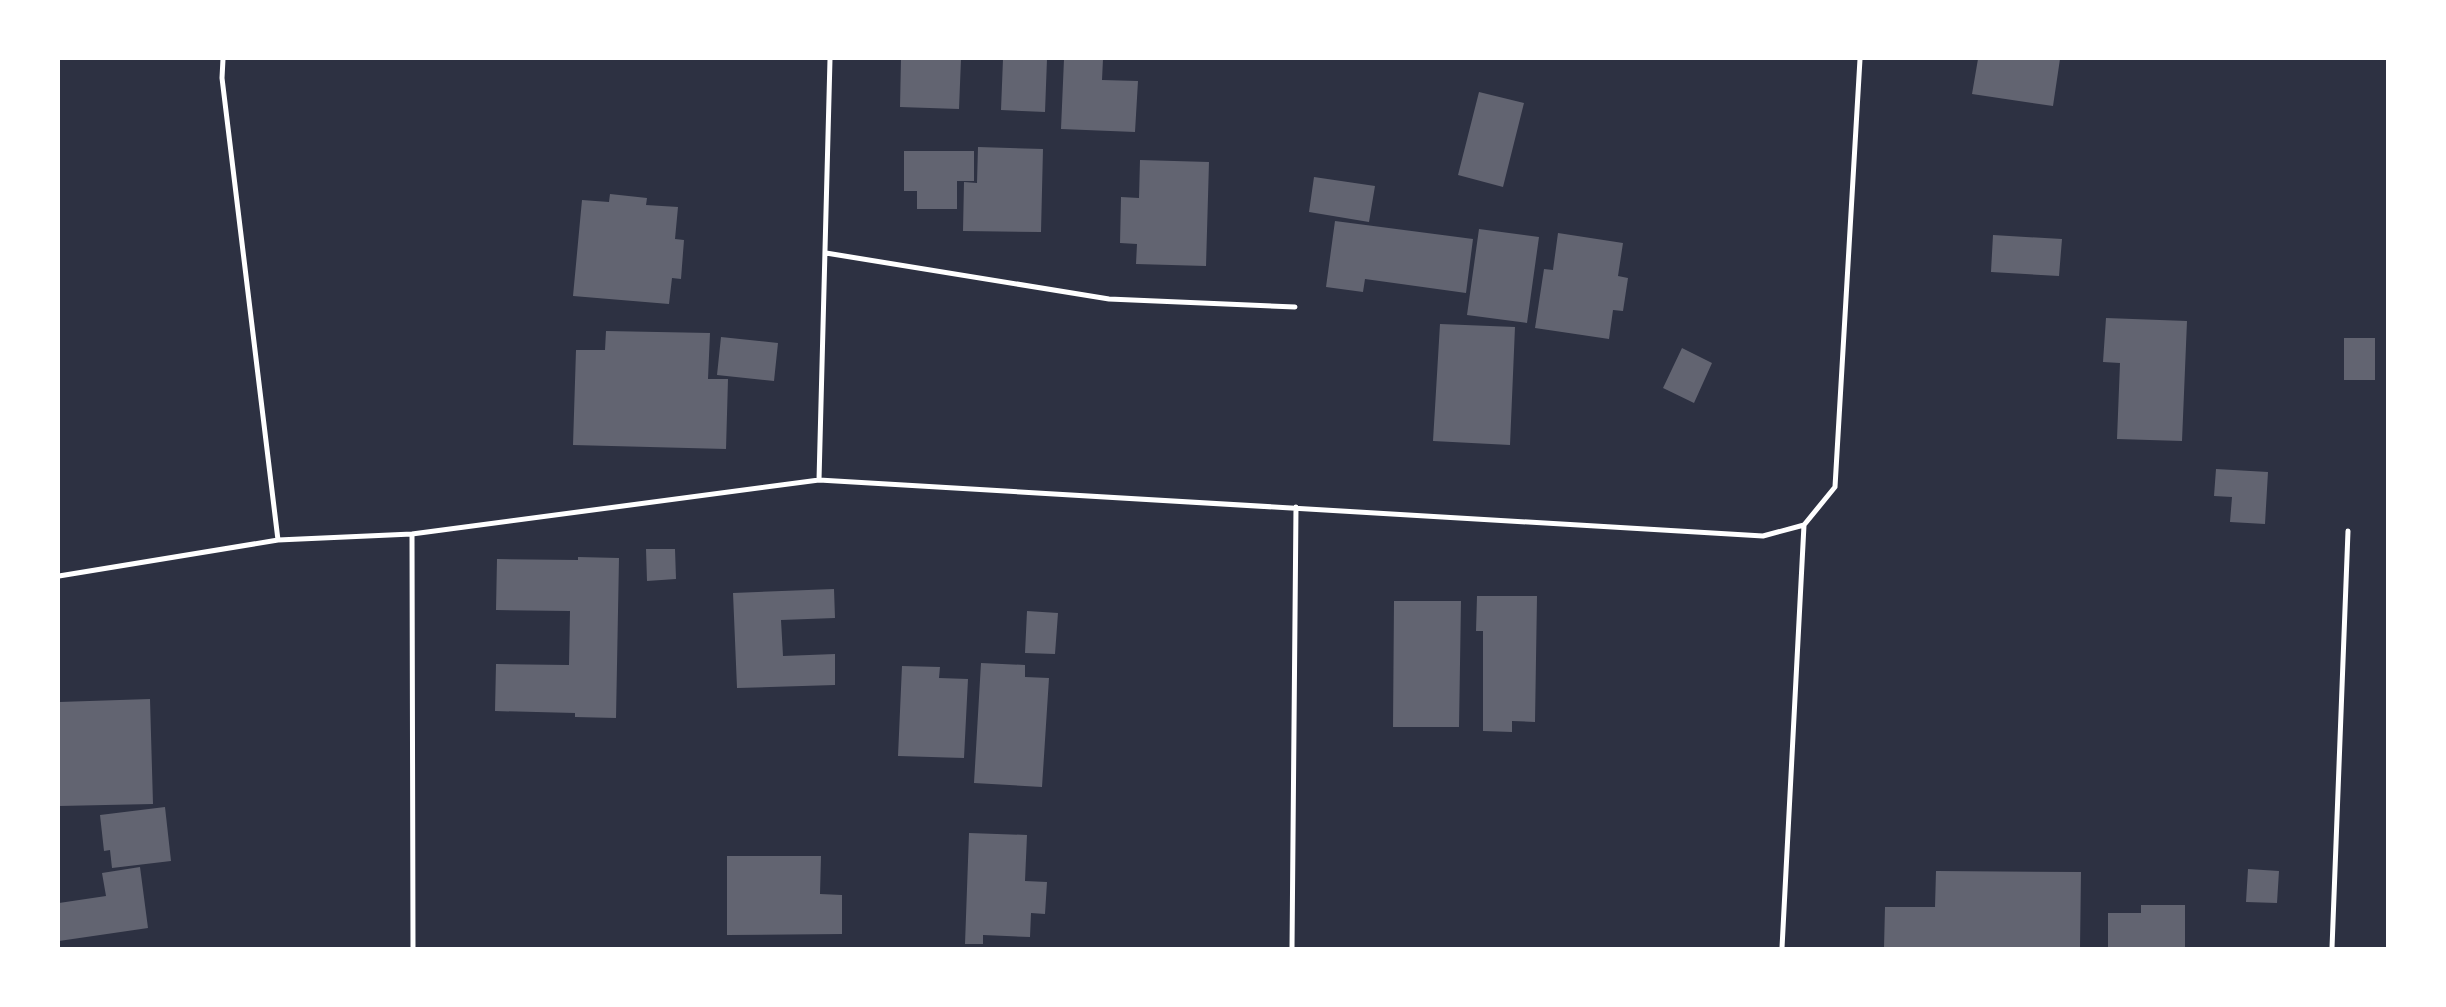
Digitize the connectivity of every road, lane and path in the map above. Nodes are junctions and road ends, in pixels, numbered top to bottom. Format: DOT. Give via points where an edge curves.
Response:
graph roads {
  1 [pos="223,59"];
  2 [pos="830,59"];
  3 [pos="1860,59"];
  4 [pos="826,254"];
  5 [pos="1295,307"];
  6 [pos="819,480"];
  7 [pos="1296,507"];
  8 [pos="1804,525"];
  9 [pos="2348,531"];
  10 [pos="412,534"];
  11 [pos="278,540"];
  12 [pos="59,576"];
  13 [pos="414,948"];
  14 [pos="1292,948"];
  15 [pos="1782,948"];
  16 [pos="2332,948"];
  1 -- 11 [label="street" via="222,78"];
  2 -- 4 [label="street"];
  3 -- 8 [label="street" via="1834,486"];
  4 -- 5 [label="street" via="1109,300"];
  4 -- 6 [label="street"];
  6 -- 7 [label="street"];
  6 -- 10 [label="street"];
  7 -- 8 [label="street" via="1763,536"];
  7 -- 14 [label="street"];
  8 -- 15 [label="street"];
  9 -- 16 [label="street"];
  10 -- 11 [label="street"];
  10 -- 13 [label="street"];
  11 -- 12 [label="street"];
}
